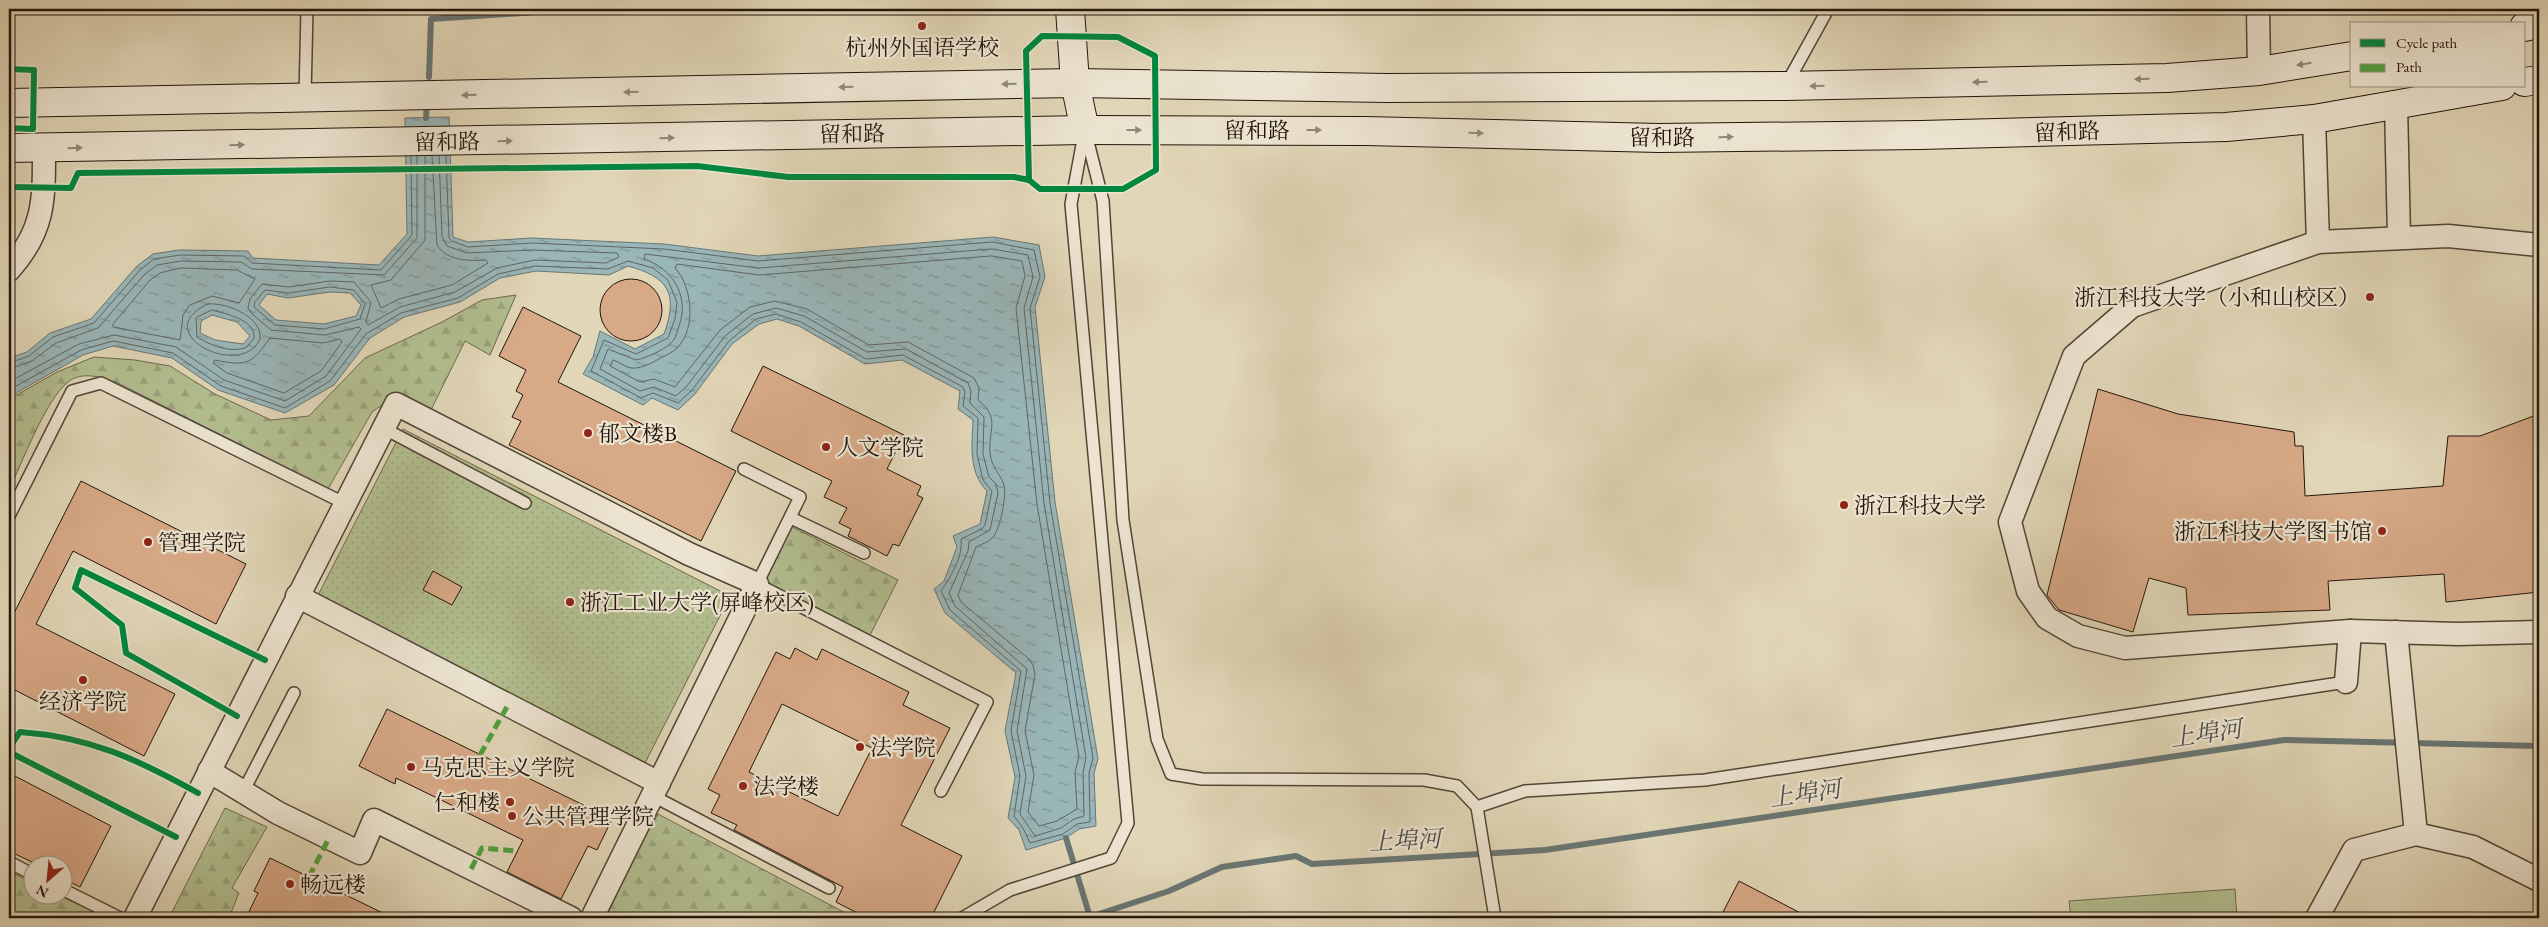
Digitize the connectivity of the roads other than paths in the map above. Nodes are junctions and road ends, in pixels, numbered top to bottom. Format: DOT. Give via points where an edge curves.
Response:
graph roads {
  1 [pos="307,9"];
  2 [pos="2258,9"];
  3 [pos="1070,12"];
  4 [pos="1827,12"];
  5 [pos="2539,24"];
  6 [pos="2526,27"];
  7 [pos="2350,56"];
  8 [pos="2259,71"];
  9 [pos="2539,80"];
  10 [pos="2526,82"];
  11 [pos="1075,83"];
  12 [pos="1786,86"];
  13 [pos="2491,88"];
  14 [pos="305,99"];
  15 [pos="9,103"];
  16 [pos="2396,105"];
  17 [pos="2314,119"];
  18 [pos="1085,130"];
  19 [pos="9,148"];
  20 [pos="44,148"];
  21 [pos="2399,238"];
  22 [pos="2318,242"];
  23 [pos="2539,245"];
  24 [pos="9,270"];
  25 [pos="383,428"];
  26 [pos="744,469"];
  27 [pos="344,503"];
  28 [pos="525,503"];
  29 [pos="9,516"];
  30 [pos="791,518"];
  31 [pos="864,553"];
  32 [pos="757,584"];
  33 [pos="297,596"];
  34 [pos="2350,631"];
  35 [pos="2396,632"];
  36 [pos="2539,632"];
  37 [pos="2346,682"];
  38 [pos="294,693"];
  39 [pos="209,771"];
  40 [pos="656,789"];
  41 [pos="941,791"];
  42 [pos="243,792"];
  43 [pos="1477,808"];
  44 [pos="2416,834"];
  45 [pos="9,862"];
  46 [pos="22,869"];
  47 [pos="2539,880"];
  48 [pos="829,888"];
  49 [pos="72,894"];
  50 [pos="120,918"];
  51 [pos="135,918"];
  52 [pos="571,918"];
  53 [pos="592,918"];
  54 [pos="962,918"];
  55 [pos="1496,918"];
  56 [pos="2317,918"];
  1 -- 14 [label="lane"];
  2 -- 8 [label="street"];
  3 -- 11 [label="main road"];
  4 -- 12 [label="lane"];
  5 -- 6 [label="main road"];
  7 -- 8 [label="main road, 留和路, one-way"];
  8 -- 12 [label="main road, 留和路, one-way" via="2167,78"];
  9 -- 10 [label="main road"];
  11 -- 12 [label="main road, 留和路" via="1387,88"];
  11 -- 14 [label="main road, 留和路, one-way"];
  11 -- 18 [label="main road"];
  13 -- 16 [label="main road, 留和路"];
  14 -- 15 [label="main road, 留和路"];
  16 -- 17 [label="main road, 留和路"];
  16 -- 21 [label="street"];
  18 -- 17 [label="main road, 留和路, one-way" via="1365,130 1659,138 1892,136 2226,127"];
  17 -- 22 [label="street"];
  20 -- 18 [label="main road, 留和路, one-way"];
  18 -- 43 [label="lane" via="1103,201 1124,520 1157,739 1171,774 1202,779 1424,780 1457,786"];
  18 -- 54 [label="lane" via="1071,204 1128,823 1111,858 1010,890"];
  19 -- 20 [label="main road, 留和路"];
  20 -- 24 [label="street" via="44,196 38,222 26,251"];
  21 -- 22 [label="street"];
  21 -- 23 [label="street" via="2448,236"];
  22 -- 34 [label="street" via="2132,306 2074,356 2010,522 2028,591 2047,618 2078,636 2125,648"];
  25 -- 27 [label="street"];
  25 -- 28 [label="lane"];
  25 -- 32 [label="street" via="396,404 689,554"];
  26 -- 30 [label="lane" via="800,497"];
  27 -- 29 [label="lane" via="101,383 72,391"];
  27 -- 33 [label="street"];
  30 -- 31 [label="lane"];
  30 -- 32 [label="lane"];
  32 -- 40 [label="street"];
  32 -- 41 [label="lane" via="987,702"];
  33 -- 39 [label="street"];
  33 -- 40 [label="street"];
  34 -- 35 [label="street"];
  34 -- 37 [label="street"];
  35 -- 36 [label="street"];
  35 -- 44 [label="street"];
  37 -- 43 [label="lane" via="1705,780 1525,791"];
  38 -- 42 [label="lane"];
  39 -- 42 [label="street"];
  39 -- 51 [label="street"];
  40 -- 48 [label="lane"];
  40 -- 53 [label="street"];
  42 -- 52 [label="street" via="278,813 360,852 374,820"];
  43 -- 55 [label="lane"];
  44 -- 47 [label="street" via="2474,847"];
  44 -- 56 [label="street" via="2354,850"];
  45 -- 46 [label="lane"];
  49 -- 50 [label="lane"];
}
